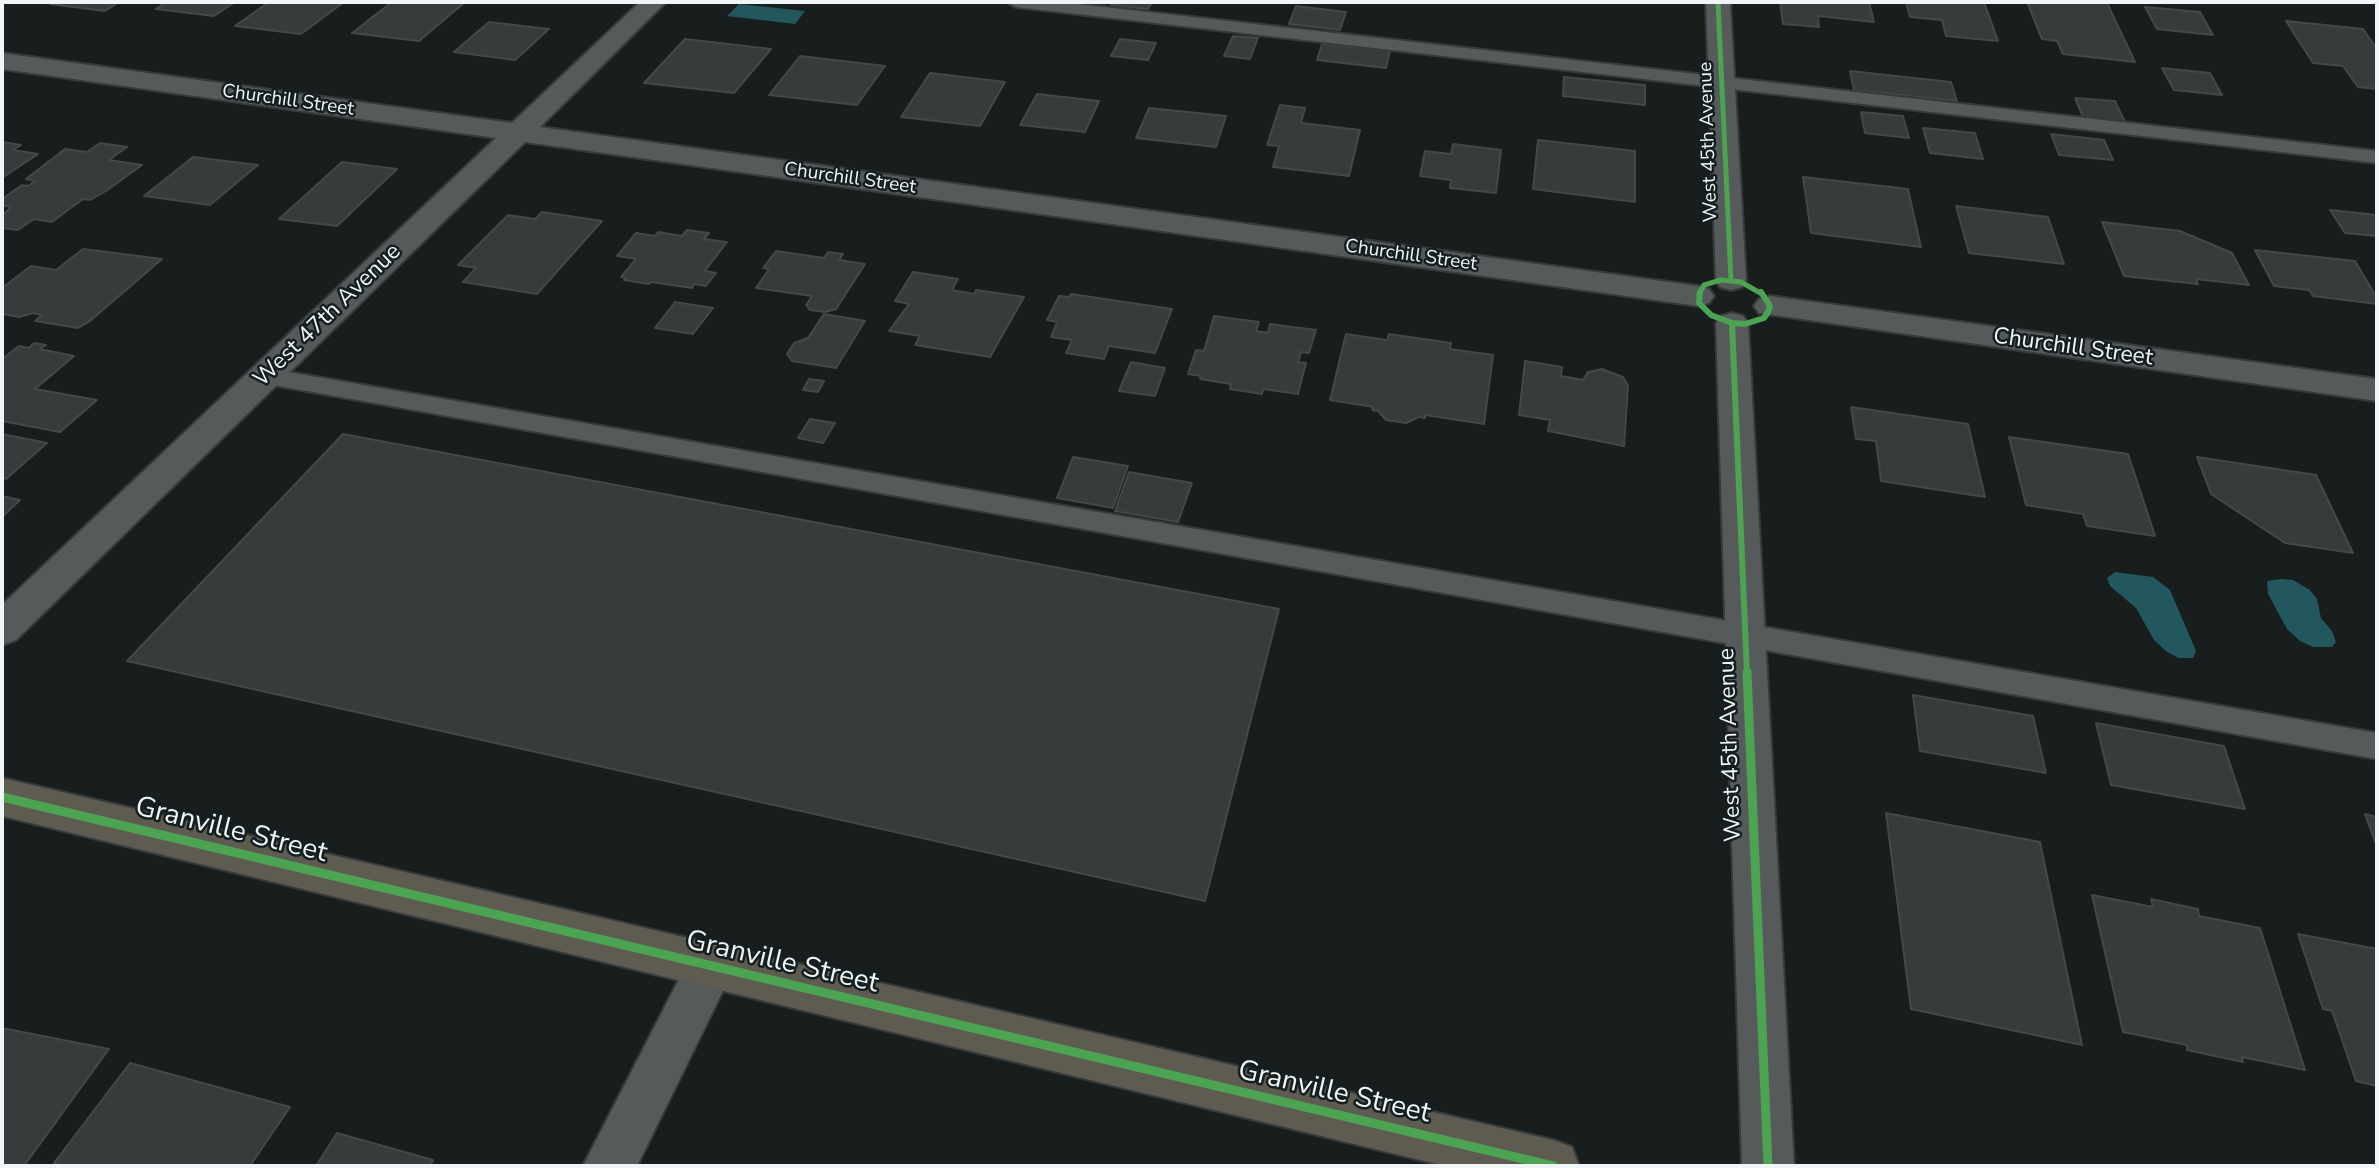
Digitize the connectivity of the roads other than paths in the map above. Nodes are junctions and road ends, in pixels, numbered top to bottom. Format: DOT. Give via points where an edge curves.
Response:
graph roads {
  1 [pos="654,2"];
  2 [pos="1016,2"];
  3 [pos="1718,2"];
  4 [pos="2,61"];
  5 [pos="1722,83"];
  6 [pos="517,134"];
  7 [pos="2377,158"];
  8 [pos="1731,280"];
  9 [pos="1698,296"];
  10 [pos="1770,306"];
  11 [pos="1732,323"];
  12 [pos="265,376"];
  13 [pos="2377,390"];
  14 [pos="2,629"];
  15 [pos="1746,634"];
  16 [pos="2377,746"];
  17 [pos="2,797"];
  18 [pos="710,968"];
  19 [pos="609,1166"];
  20 [pos="1553,1166"];
  21 [pos="1768,1166"];
  1 -- 6 [label="street, West 47th Avenue"];
  2 -- 5 [label="lane"];
  3 -- 5 [label="street, West 45th Avenue"];
  4 -- 6 [label="street, Churchill Street"];
  5 -- 7 [label="lane"];
  5 -- 8 [label="street, West 45th Avenue"];
  6 -- 9 [label="street, Churchill Street"];
  6 -- 12 [label="street, West 47th Avenue"];
  8 -- 9 [label="street" via="1704,285"];
  8 -- 10 [label="street" via="1752,286"];
  9 -- 11 [label="street" via="1711,315"];
  10 -- 11 [label="street" via="1764,318"];
  10 -- 13 [label="street, Churchill Street"];
  11 -- 15 [label="street, West 45th Avenue"];
  12 -- 14 [label="street, West 47th Avenue"];
  12 -- 15 [label="lane"];
  15 -- 16 [label="lane"];
  15 -- 21 [label="street, West 45th Avenue"];
  17 -- 18 [label="highway, Granville Street"];
  18 -- 19 [label="street"];
  18 -- 20 [label="highway, Granville Street"];
}
